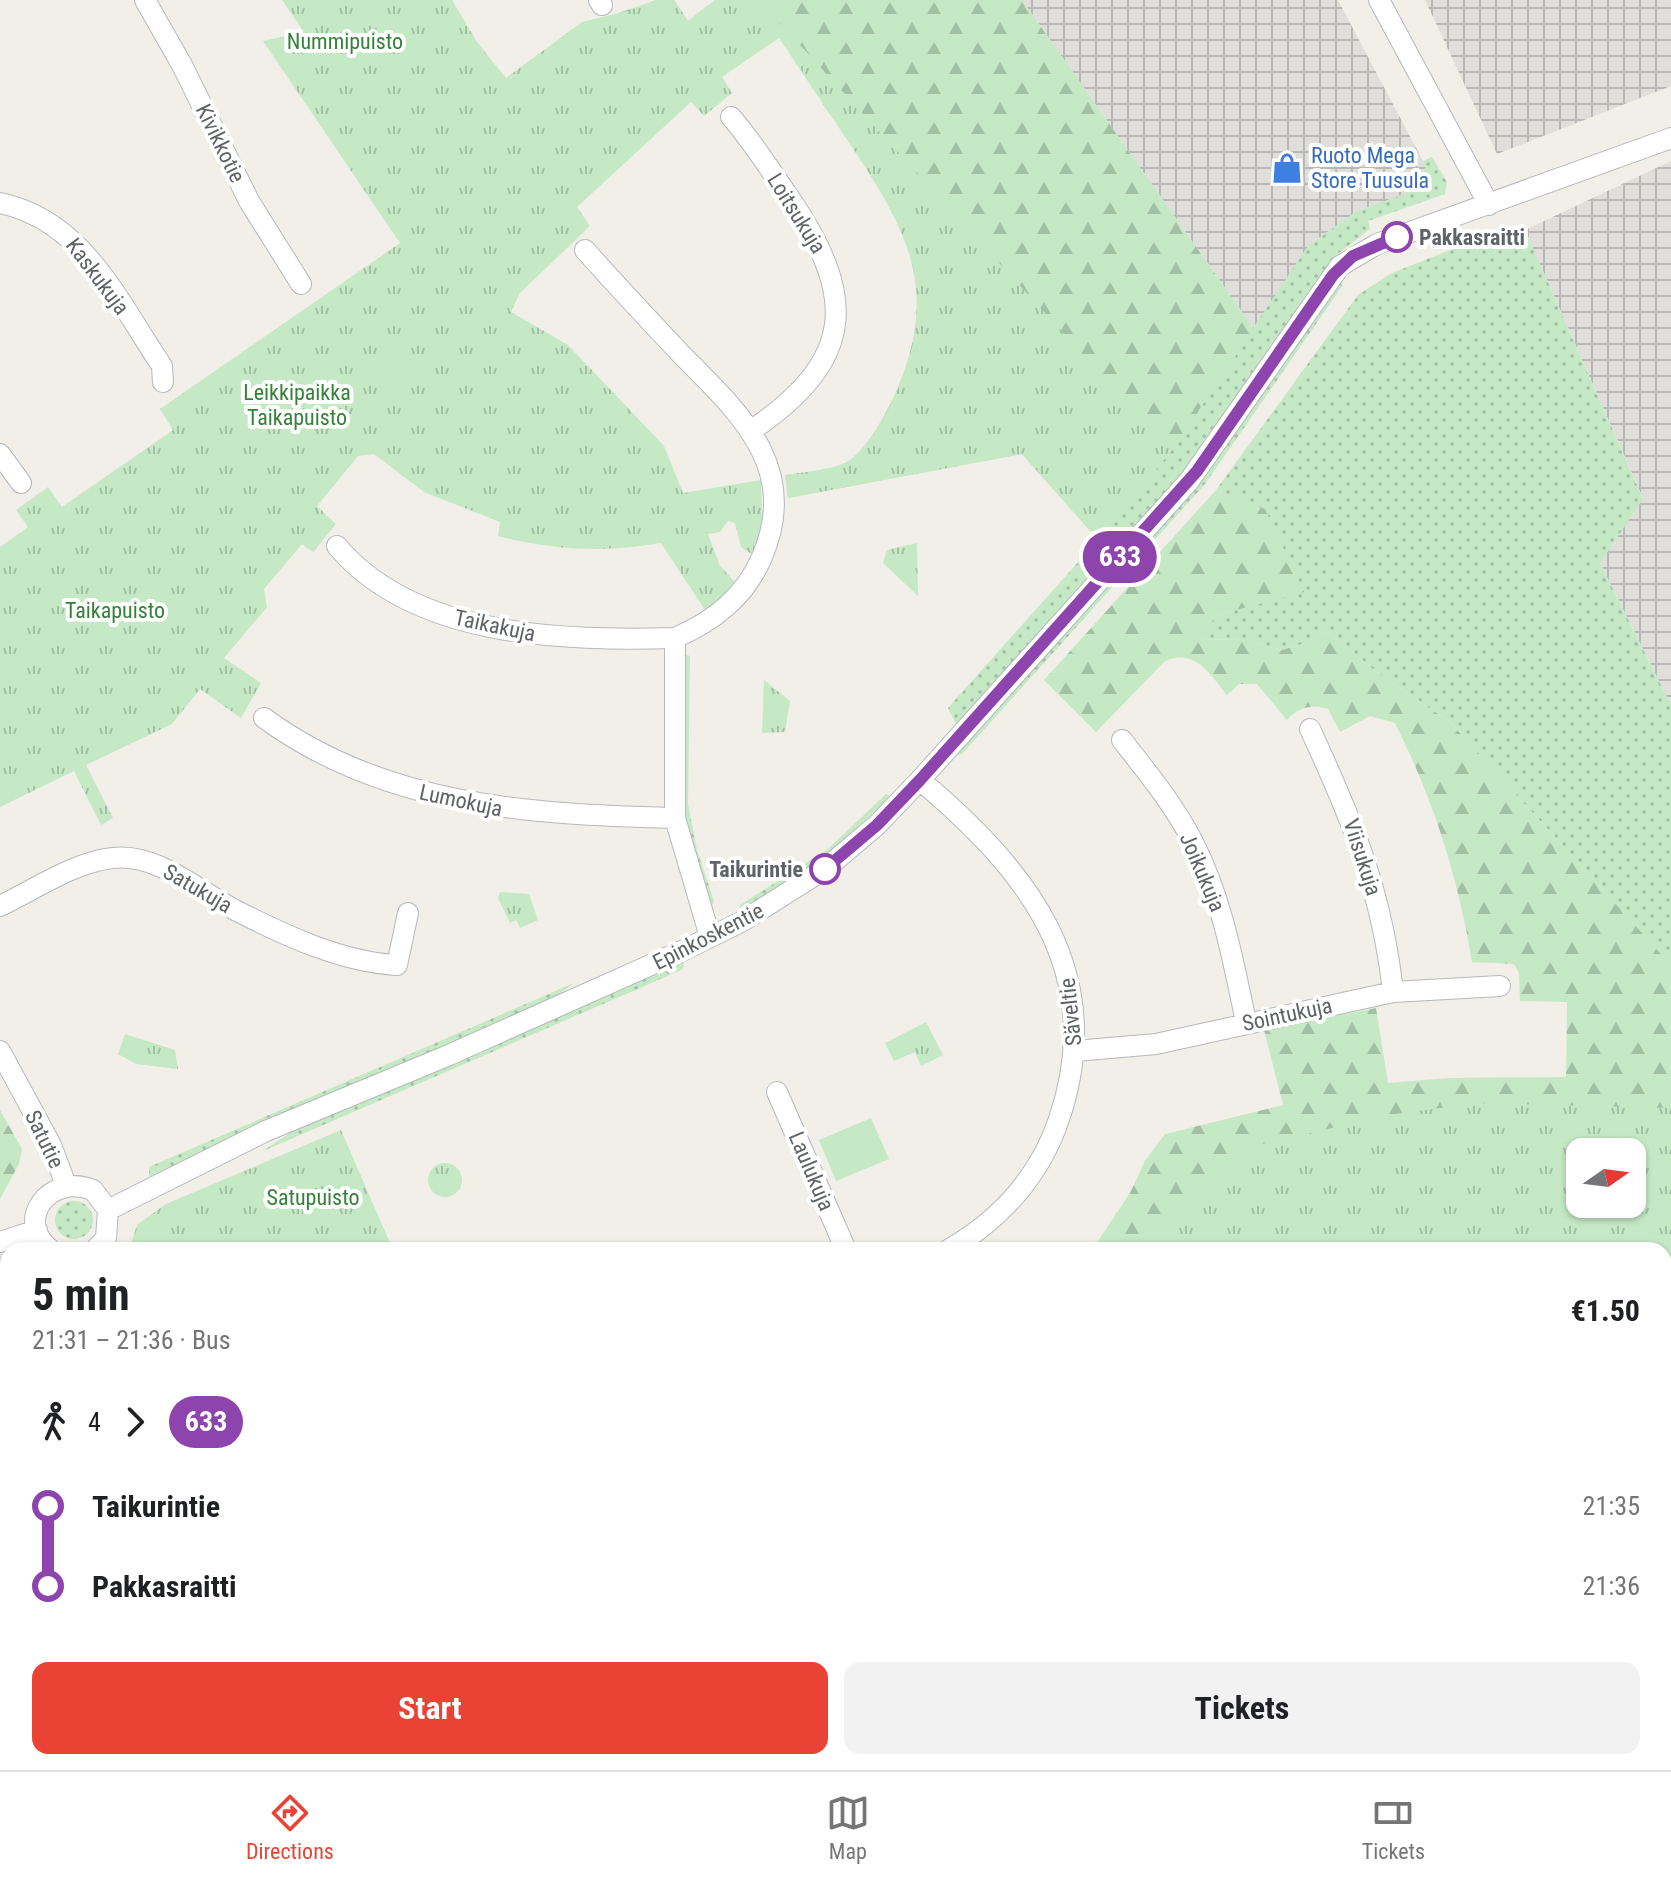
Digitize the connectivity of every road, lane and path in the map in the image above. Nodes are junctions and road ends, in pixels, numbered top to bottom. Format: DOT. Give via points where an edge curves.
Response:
graph roads {
  1 [pos="145,0"];
  2 [pos="1379,0"];
  3 [pos="731,117"];
  4 [pos="1671,138"];
  5 [pos="0,203"];
  6 [pos="1489,205"];
  7 [pos="585,250"];
  8 [pos="301,284"];
  9 [pos="163,382"];
  10 [pos="752,430"];
  11 [pos="0,454"];
  12 [pos="21,483"];
  13 [pos="337,546"];
  14 [pos="675,638"];
  15 [pos="264,718"];
  16 [pos="1310,729"];
  17 [pos="1122,740"];
  18 [pos="920,780"];
  19 [pos="675,818"];
  20 [pos="0,906"];
  21 [pos="408,913"];
  22 [pos="710,937"];
  23 [pos="1500,986"];
  24 [pos="1393,992"];
  25 [pos="1246,1022"];
  26 [pos="0,1051"];
  27 [pos="1075,1051"];
  28 [pos="777,1092"];
  29 [pos="66,1185"];
  30 [pos="108,1210"];
  31 [pos="37,1230"];
  32 [pos="0,1242"];
  33 [pos="45,1242"];
  34 [pos="102,1242"];
  35 [pos="843,1242"];
  36 [pos="959,1242"];
  1 -- 8 [label="street, Kivikkotie" via="249,201"];
  2 -- 6 [label="street"];
  3 -- 10 [label="street, Loitsukuja" via="816,238 834,281 829,346 808,387"];
  4 -- 6 [label="street"];
  5 -- 9 [label="street, Kaskukuja" via="31,211 73,239 162,366"];
  6 -- 18 [label="street, Epinkoskentie" via="1377,244 1340,266 1197,471"];
  7 -- 10 [label="street"];
  10 -- 14 [label="street" via="773,489 769,542 735,599 707,622"];
  11 -- 12 [label="street"];
  13 -- 14 [label="street, Taikakuja" via="359,572 433,610 481,626 560,637"];
  14 -- 19 [label="street"];
  15 -- 19 [label="street, Lumokuja" via="343,764 438,797 552,815"];
  16 -- 24 [label="street, Viisukuja" via="1369,868"];
  17 -- 25 [label="street, Joikukuja" via="1181,822 1205,868 1225,924"];
  18 -- 22 [label="street, Epinkoskentie" via="825,869"];
  18 -- 27 [label="street, Säveltie" via="1016,875 1041,909 1067,972"];
  19 -- 22 [label="street"];
  20 -- 21 [label="street, Satukuja" via="94,862 136,858 299,940 369,962 397,965"];
  22 -- 30 [label="street, Epinkoskentie" via="560,1007 266,1131"];
  23 -- 24 [label="street, Sointukuja"];
  24 -- 25 [label="street, Sointukuja"];
  25 -- 27 [label="street, Sointukuja" via="1156,1044"];
  26 -- 29 [label="street, Satutie" via="51,1145"];
  27 -- 36 [label="street, Säveltie" via="1072,1081 1037,1168 991,1220"];
  28 -- 35 [label="street, Laulukuja"];
  29 -- 30 [label="street" via="93,1190"];
  29 -- 31 [label="street" via="44,1198"];
  30 -- 34 [label="street"];
  31 -- 32 [label="street"];
  31 -- 33 [label="street"];
}
